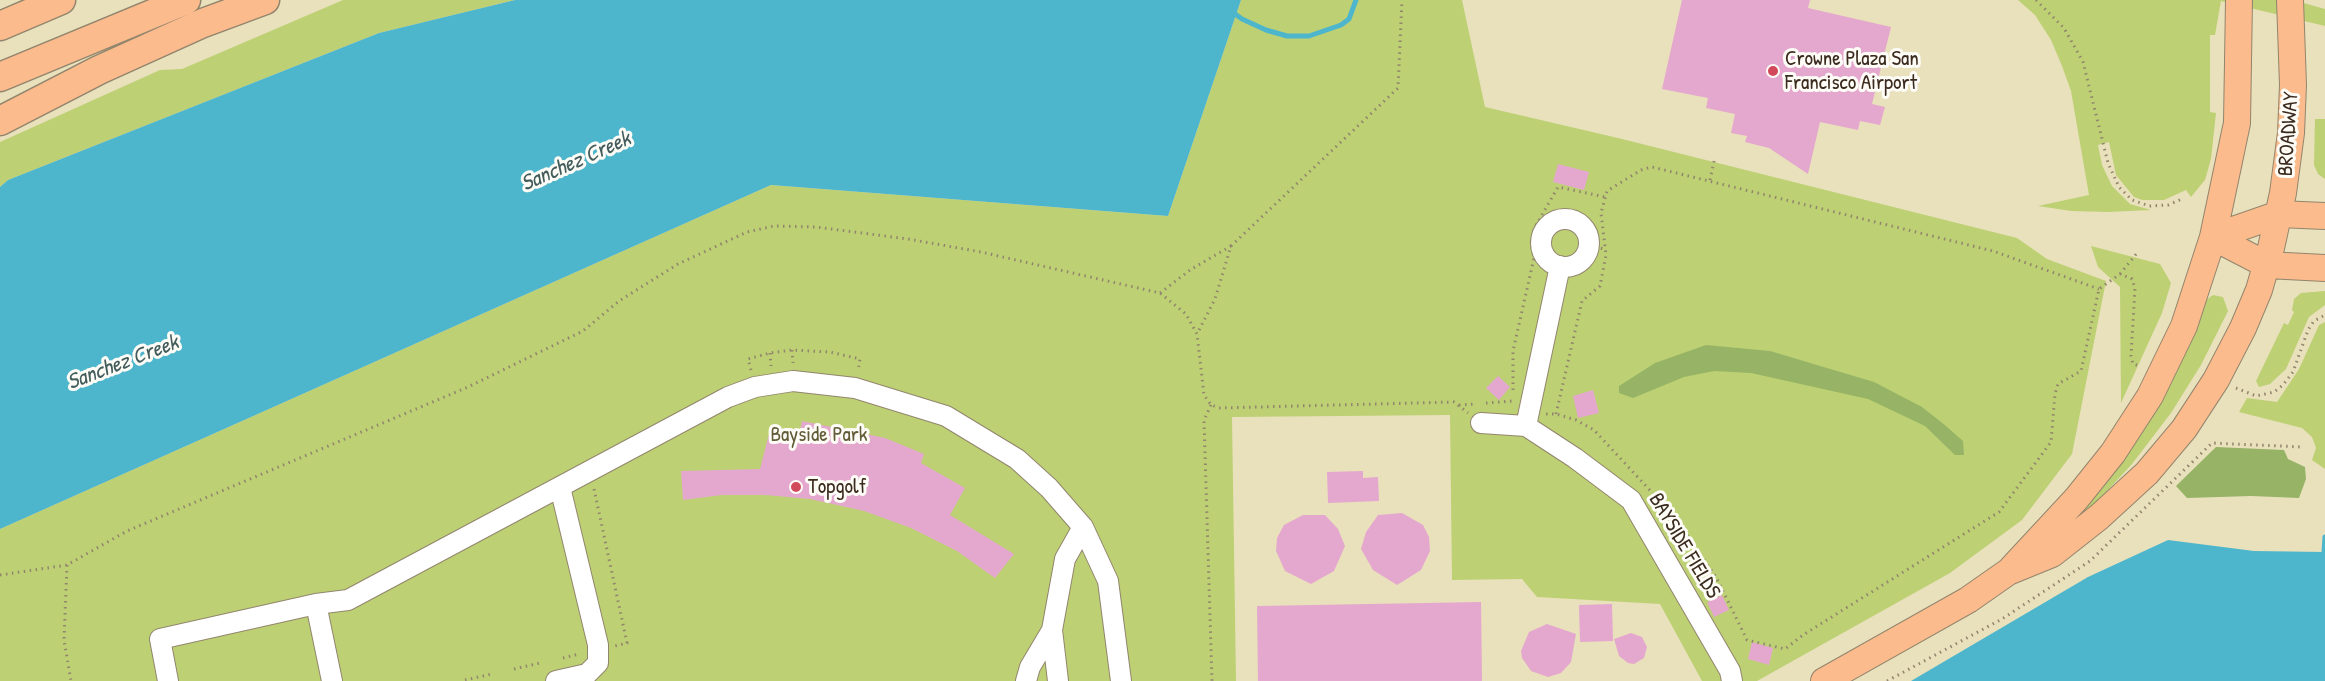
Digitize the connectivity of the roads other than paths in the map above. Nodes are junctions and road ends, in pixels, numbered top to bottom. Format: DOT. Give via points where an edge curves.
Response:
graph roads {
  1 [pos="60,0"];
  2 [pos="186,0"];
  3 [pos="265,0"];
  4 [pos="2290,0"];
  5 [pos="2240,9"];
  6 [pos="0,26"];
  7 [pos="0,77"];
  8 [pos="0,121"];
  9 [pos="2279,214"];
  10 [pos="2325,216"];
  11 [pos="2213,237"];
  12 [pos="2267,265"];
  13 [pos="1560,266"];
  14 [pos="2325,268"];
  15 [pos="1533,420"];
  16 [pos="1481,423"];
  17 [pos="560,487"];
  18 [pos="1083,527"];
  19 [pos="2008,572"];
  20 [pos="316,604"];
  21 [pos="1052,630"];
  22 [pos="1731,676"];
  23 [pos="168,681"];
  24 [pos="332,681"];
  25 [pos="556,681"];
  26 [pos="1026,681"];
  27 [pos="1058,681"];
  28 [pos="1121,681"];
  29 [pos="1748,681"];
  30 [pos="1824,681"];
  1 -- 6 [label="highway"];
  2 -- 7 [label="highway"];
  3 -- 8 [label="highway" via="202,23 99,70"];
  4 -- 9 [label="main road, BROADWAY" via="2291,133"];
  5 -- 11 [label="main road" via="2237,123"];
  9 -- 10 [label="main road"];
  9 -- 11 [label="main road"];
  9 -- 12 [label="main road, BROADWAY"];
  11 -- 12 [label="main road"];
  11 -- 19 [label="main road" via="2176,344 2140,413 2095,477"];
  12 -- 14 [label="main road"];
  12 -- 19 [label="main road, BROADWAY" via="2251,310 2216,380 2166,453 2124,495 2052,554"];
  13 -- 13 [label="lane" via="1581,261 1597,247 1580,224 1569,220 1553,223 1544,233 1542,249 1550,261"];
  13 -- 15 [label="lane"];
  15 -- 16 [label="lane, BAYSIDE FIELDS"];
  15 -- 22 [label="lane, BAYSIDE FIELDS" via="1631,500"];
  17 -- 18 [label="lane" via="728,397 755,387 794,381 855,388 946,416 1017,459 1050,488"];
  17 -- 20 [label="lane" via="348,600"];
  17 -- 25 [label="lane" via="598,645 598,663 587,674"];
  18 -- 21 [label="lane" via="1065,559"];
  18 -- 28 [label="lane" via="1108,581"];
  19 -- 30 [label="main road" via="1968,600"];
  20 -- 23 [label="lane" via="160,639"];
  20 -- 24 [label="lane"];
  21 -- 26 [label="lane"];
  21 -- 27 [label="lane"];
  22 -- 29 [label="lane, BAYSIDE FIELDS"];
}
